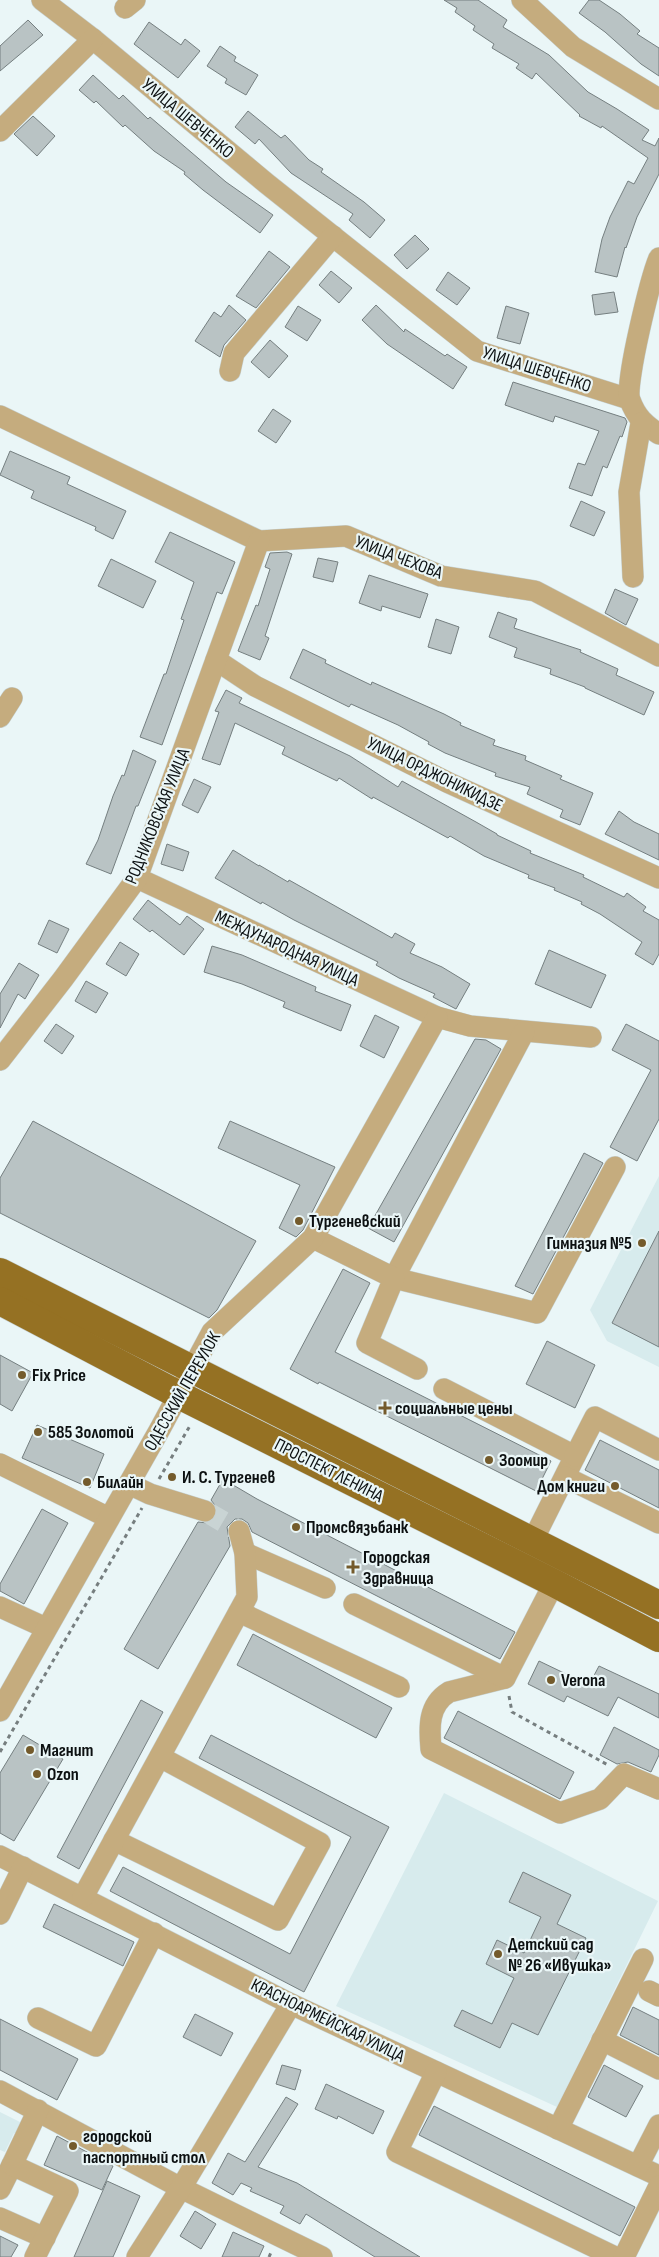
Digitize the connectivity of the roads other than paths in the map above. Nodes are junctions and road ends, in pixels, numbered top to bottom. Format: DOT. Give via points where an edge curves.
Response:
graph roads {
  1 [pos="42,0"];
  2 [pos="522,0"];
  3 [pos="93,40"];
  4 [pos="659,99"];
  5 [pos="0,131"];
  6 [pos="333,236"];
  7 [pos="659,258"];
  8 [pos="230,371"];
  9 [pos="629,399"];
  10 [pos="1,414"];
  11 [pos="650,428"];
  12 [pos="259,541"];
  13 [pos="633,576"];
  14 [pos="659,656"];
  15 [pos="216,660"];
  16 [pos="12,698"];
  17 [pos="0,717"];
  18 [pos="137,878"];
  19 [pos="659,878"];
  20 [pos="436,1017"];
  21 [pos="524,1032"];
  22 [pos="591,1037"];
  23 [pos="0,1060"];
  24 [pos="615,1166"];
  25 [pos="313,1238"];
  26 [pos="0,1272"];
  27 [pos="394,1278"];
  28 [pos="1,1304"];
  29 [pos="417,1369"];
  30 [pos="192,1370"];
  31 [pos="444,1389"];
  32 [pos="190,1401"];
  33 [pos="659,1450"];
  34 [pos="575,1456"];
  35 [pos="0,1464"];
  36 [pos="565,1477"];
  37 [pos="129,1484"];
  38 [pos="205,1511"];
  39 [pos="109,1518"];
  40 [pos="659,1523"];
  41 [pos="239,1531"];
  42 [pos="533,1540"];
  43 [pos="245,1552"];
  44 [pos="554,1583"];
  45 [pos="325,1588"];
  46 [pos="354,1604"];
  47 [pos="659,1605"];
  48 [pos="0,1607"];
  49 [pos="239,1612"];
  50 [pos="46,1628"];
  51 [pos="659,1638"];
  52 [pos="505,1678"];
  53 [pos="399,1687"];
  54 [pos="0,1711"];
  55 [pos="160,1757"];
  56 [pos="659,1789"];
  57 [pos="114,1840"];
  58 [pos="0,1856"];
  59 [pos="23,1867"];
  60 [pos="83,1897"];
  61 [pos="0,1914"];
  62 [pos="154,1934"];
  63 [pos="643,1959"];
  64 [pos="291,2004"];
  65 [pos="38,2018"];
  66 [pos="602,2040"];
  67 [pos="659,2069"];
  68 [pos="436,2072"];
  69 [pos="0,2091"];
  70 [pos="38,2110"];
  71 [pos="659,2125"];
  72 [pos="558,2129"];
  73 [pos="12,2165"];
  74 [pos="638,2166"];
  75 [pos="659,2176"];
  76 [pos="659,2186"];
  77 [pos="181,2188"];
  78 [pos="0,2189"];
  79 [pos="0,2218"];
  80 [pos="40,2248"];
  81 [pos="137,2257"];
  82 [pos="322,2257"];
  83 [pos="615,2257"];
  84 [pos="624,2257"];
  1 -- 3 [label="street, УЛИЦА ШЕВЧЕНКО"];
  2 -- 4 [label="street" via="573,47"];
  3 -- 5 [label="street"];
  3 -- 6 [label="street, УЛИЦА ШЕВЧЕНКО"];
  6 -- 8 [label="street" via="234,353"];
  6 -- 9 [label="street, УЛИЦА ШЕВЧЕНКО" via="477,351"];
  7 -- 9 [label="street" via="632,366"];
  9 -- 11 [label="street"];
  10 -- 12 [label="street, УЛИЦА ЧЕХОВА"];
  11 -- 13 [label="street" via="629,492"];
  12 -- 14 [label="street, УЛИЦА ЧЕХОВА" via="346,536 440,576 535,591"];
  12 -- 15 [label="street, РОДНИКОВСКАЯ УЛИЦА"];
  15 -- 18 [label="street, РОДНИКОВСКАЯ УЛИЦА"];
  15 -- 19 [label="street, УЛИЦА ОРДЖОНИКИДЗЕ" via="255,686 449,783"];
  16 -- 17 [label="street"];
  18 -- 20 [label="street, МЕЖДУНАРОДНАЯ УЛИЦА"];
  18 -- 23 [label="street, РОДНИКОВСКАЯ УЛИЦА"];
  20 -- 21 [label="street, МЕЖДУНАРОДНАЯ УЛИЦА" via="470,1026"];
  20 -- 25 [label="street, ОДЕССКИЙ ПЕРЕУЛОК"];
  21 -- 22 [label="street, МЕЖДУНАРОДНАЯ УЛИЦА"];
  21 -- 27 [label="street"];
  24 -- 27 [label="street" via="537,1313"];
  25 -- 27 [label="street"];
  25 -- 30 [label="street, ОДЕССКИЙ ПЕРЕУЛОК" via="212,1332"];
  26 -- 30 [label="main road, ПРОСПЕКТ ЛЕНИНА"];
  27 -- 29 [label="street" via="367,1343"];
  28 -- 32 [label="main road, ПРОСПЕКТ ЛЕНИНА"];
  30 -- 32 [label="street, ОДЕССКИЙ ПЕРЕУЛОК"];
  30 -- 42 [label="main road, ПРОСПЕКТ ЛЕНИНА"];
  31 -- 34 [label="street"];
  32 -- 37 [label="street, ОДЕССКИЙ ПЕРЕУЛОК"];
  32 -- 44 [label="main road, ПРОСПЕКТ ЛЕНИНА"];
  33 -- 34 [label="street" via="595,1417"];
  34 -- 36 [label="street"];
  35 -- 39 [label="street"];
  36 -- 40 [label="street"];
  36 -- 42 [label="street"];
  37 -- 38 [label="street"];
  37 -- 39 [label="street, ОДЕССКИЙ ПЕРЕУЛОК"];
  39 -- 50 [label="street, ОДЕССКИЙ ПЕРЕУЛОК"];
  41 -- 43 [label="street"];
  42 -- 47 [label="main road, ПРОСПЕКТ ЛЕНИНА"];
  43 -- 45 [label="street"];
  43 -- 49 [label="street" via="247,1597"];
  44 -- 51 [label="main road, ПРОСПЕКТ ЛЕНИНА"];
  44 -- 52 [label="street"];
  46 -- 52 [label="street"];
  48 -- 50 [label="street"];
  49 -- 53 [label="street"];
  49 -- 55 [label="street"];
  50 -- 54 [label="street, ОДЕССКИЙ ПЕРЕУЛОК"];
  52 -- 56 [label="street" via="442,1696 429,1722 431,1749 560,1813 600,1799 624,1774"];
  55 -- 57 [label="street"];
  55 -- 57 [label="street" via="320,1843 278,1920"];
  57 -- 60 [label="street"];
  58 -- 59 [label="street, КРАСНОАРМЕЙСКАЯ УЛИЦА"];
  59 -- 60 [label="street, КРАСНОАРМЕЙСКАЯ УЛИЦА"];
  59 -- 61 [label="street"];
  60 -- 62 [label="street, КРАСНОАРМЕЙСКАЯ УЛИЦА"];
  62 -- 64 [label="street, КРАСНОАРМЕЙСКАЯ УЛИЦА"];
  62 -- 65 [label="street" via="96,2046"];
  63 -- 66 [label="street"];
  64 -- 68 [label="street, КРАСНОАРМЕЙСКАЯ УЛИЦА"];
  64 -- 77 [label="street"];
  66 -- 67 [label="street"];
  66 -- 72 [label="street"];
  68 -- 72 [label="street, КРАСНОАРМЕЙСКАЯ УЛИЦА"];
  68 -- 83 [label="street" via="397,2152"];
  69 -- 70 [label="street"];
  70 -- 73 [label="street"];
  70 -- 77 [label="street"];
  71 -- 74 [label="street"];
  72 -- 74 [label="street, КРАСНОАРМЕЙСКАЯ УЛИЦА"];
  73 -- 78 [label="street"];
  73 -- 80 [label="street" via="68,2191"];
  74 -- 75 [label="street, КРАСНОАРМЕЙСКАЯ УЛИЦА"];
  76 -- 84 [label="street"];
  77 -- 81 [label="street"];
  77 -- 82 [label="street"];
  79 -- 80 [label="street"];
}
